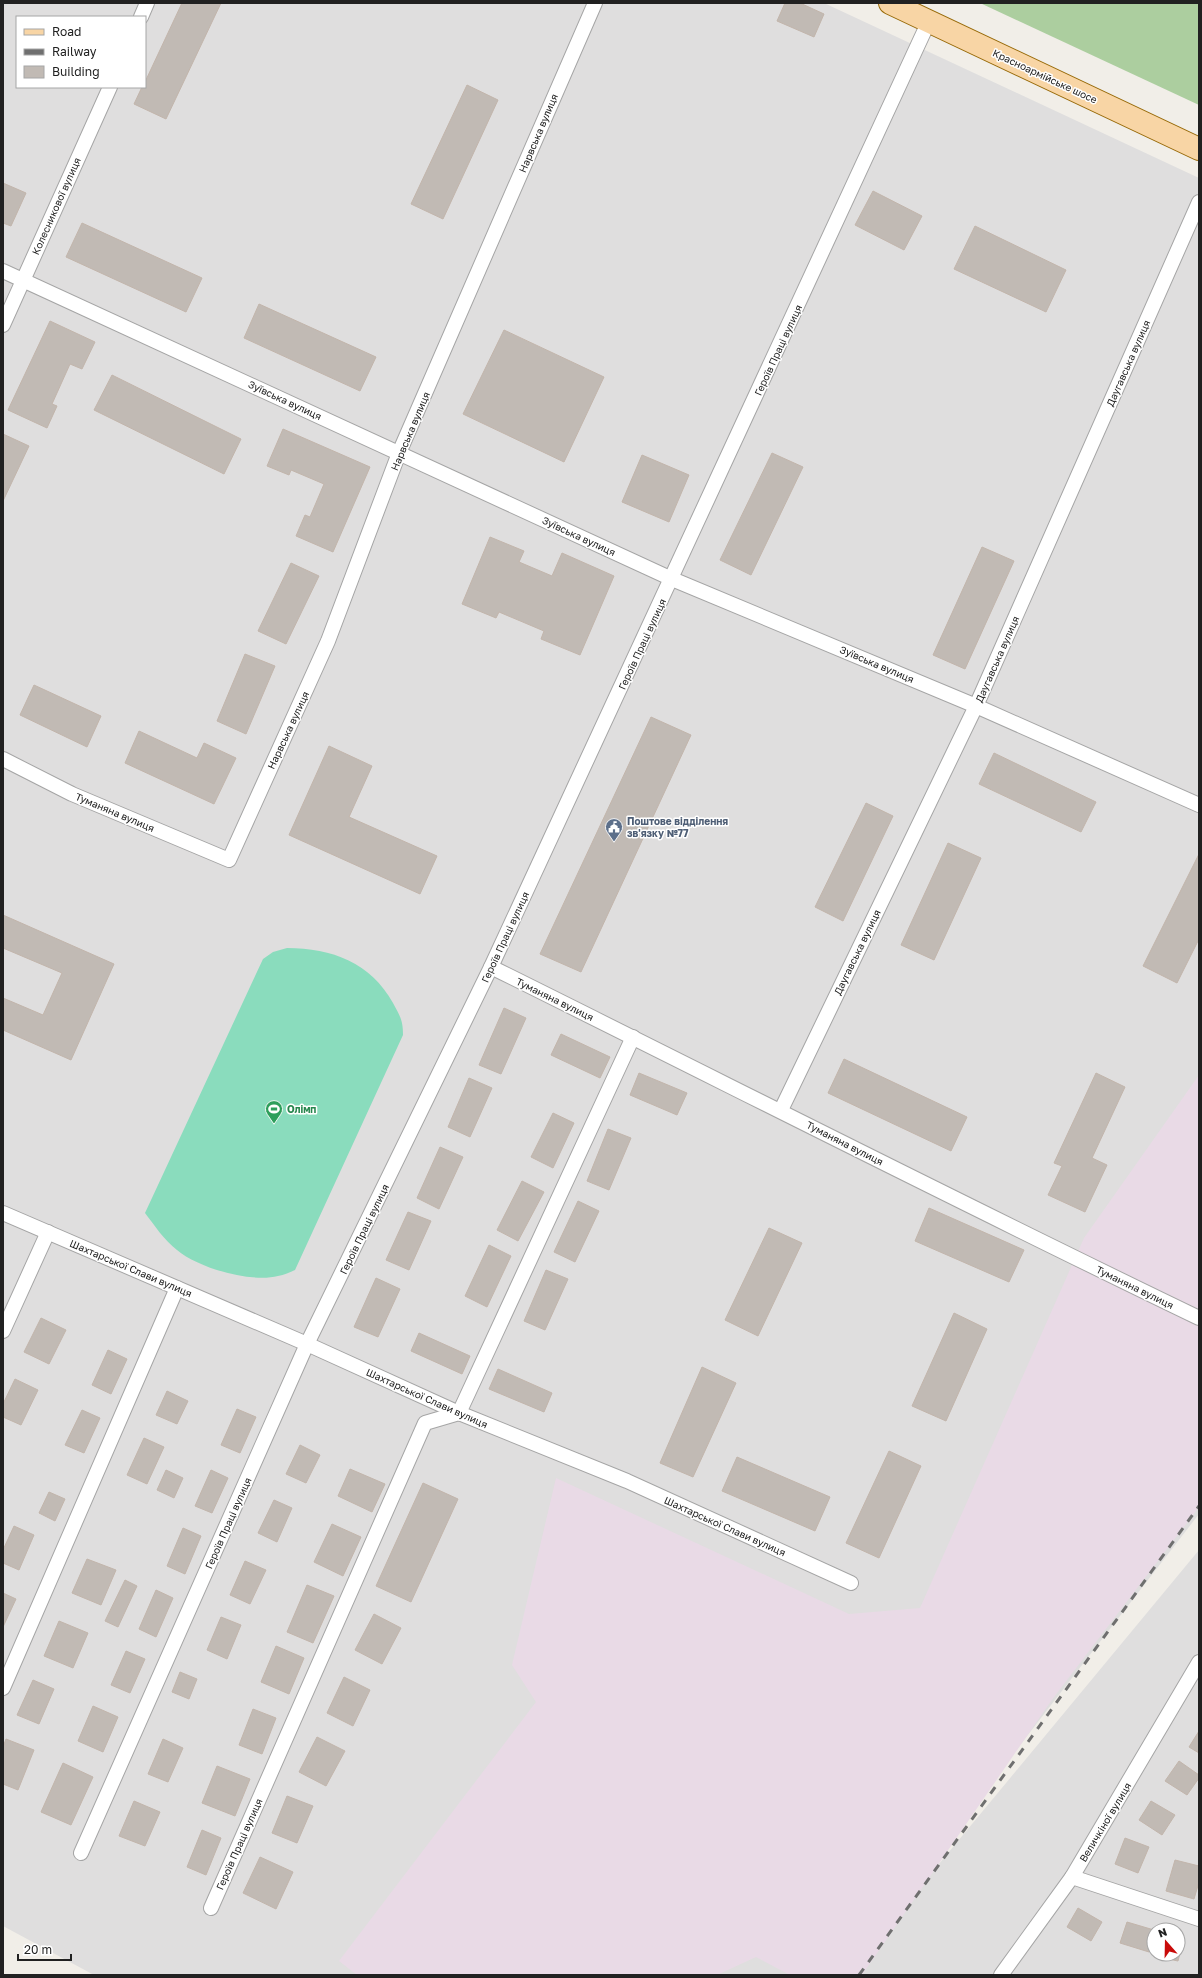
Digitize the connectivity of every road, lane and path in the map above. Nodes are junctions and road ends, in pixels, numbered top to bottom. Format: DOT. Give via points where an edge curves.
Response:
graph roads {
  1 [pos="147,3"];
  2 [pos="595,3"];
  3 [pos="890,3"];
  4 [pos="141,16"];
  5 [pos="929,21"];
  6 [pos="110,88"];
  7 [pos="1199,149"];
  8 [pos="1199,202"];
  9 [pos="3,271"];
  10 [pos="23,280"];
  11 [pos="3,325"];
  12 [pos="399,453"];
  13 [pos="672,579"];
  14 [pos="976,706"];
  15 [pos="3,759"];
  16 [pos="1199,804"];
  17 [pos="228,860"];
  18 [pos="491,967"];
  19 [pos="633,1037"];
  20 [pos="780,1110"];
  21 [pos="3,1213"];
  22 [pos="48,1232"];
  23 [pos="177,1288"];
  24 [pos="1199,1318"];
  25 [pos="3,1331"];
  26 [pos="307,1344"];
  27 [pos="459,1413"];
  28 [pos="852,1583"];
  29 [pos="1199,1662"];
  30 [pos="3,1688"];
  31 [pos="81,1853"];
  32 [pos="1072,1877"];
  33 [pos="211,1908"];
  34 [pos="1199,1919"];
  35 [pos="1001,1975"];
  1 -- 4 [label="street"];
  2 -- 12 [label="street, Нарвська вулиця"];
  3 -- 5 [label="main road, Красноармійське шосе"];
  5 -- 7 [label="main road, Красноармійське шосе"];
  5 -- 13 [label="street, Героїв Праці вулиця"];
  6 -- 10 [label="street, Колесникової вулиця"];
  8 -- 14 [label="street, Даугавська вулиця"];
  9 -- 10 [label="street, Зуївська вулиця"];
  10 -- 11 [label="street, Колесникової вулиця"];
  10 -- 12 [label="street, Зуївська вулиця"];
  12 -- 13 [label="street, Зуївська вулиця"];
  12 -- 17 [label="street, Нарвська вулиця" via="328,641"];
  13 -- 14 [label="street, Зуївська вулиця"];
  13 -- 18 [label="street, Героїв Праці вулиця"];
  14 -- 16 [label="street, Зуївська вулиця"];
  14 -- 20 [label="street, Даугавська вулиця"];
  15 -- 17 [label="street, Туманяна вулиця" via="72,794"];
  18 -- 19 [label="street, Туманяна вулиця"];
  18 -- 26 [label="street, Героїв Праці вулиця"];
  19 -- 20 [label="street, Туманяна вулиця"];
  19 -- 27 [label="street"];
  20 -- 24 [label="street, Туманяна вулиця" via="1035,1239"];
  21 -- 22 [label="street, Шахтарської Слави вулиця"];
  22 -- 23 [label="street, Шахтарської Слави вулиця"];
  22 -- 25 [label="street"];
  23 -- 26 [label="street, Шахтарської Слави вулиця"];
  23 -- 30 [label="street"];
  26 -- 27 [label="street, Шахтарської Слави вулиця"];
  26 -- 31 [label="street, Героїв Праці вулиця"];
  27 -- 28 [label="street, Шахтарської Слави вулиця" via="627,1481"];
  27 -- 33 [label="street, Героїв Праці вулиця" via="425,1423"];
  29 -- 32 [label="street, Величкіної вулиця"];
  32 -- 34 [label="street"];
  32 -- 35 [label="street, Величкіної вулиця"];
}
